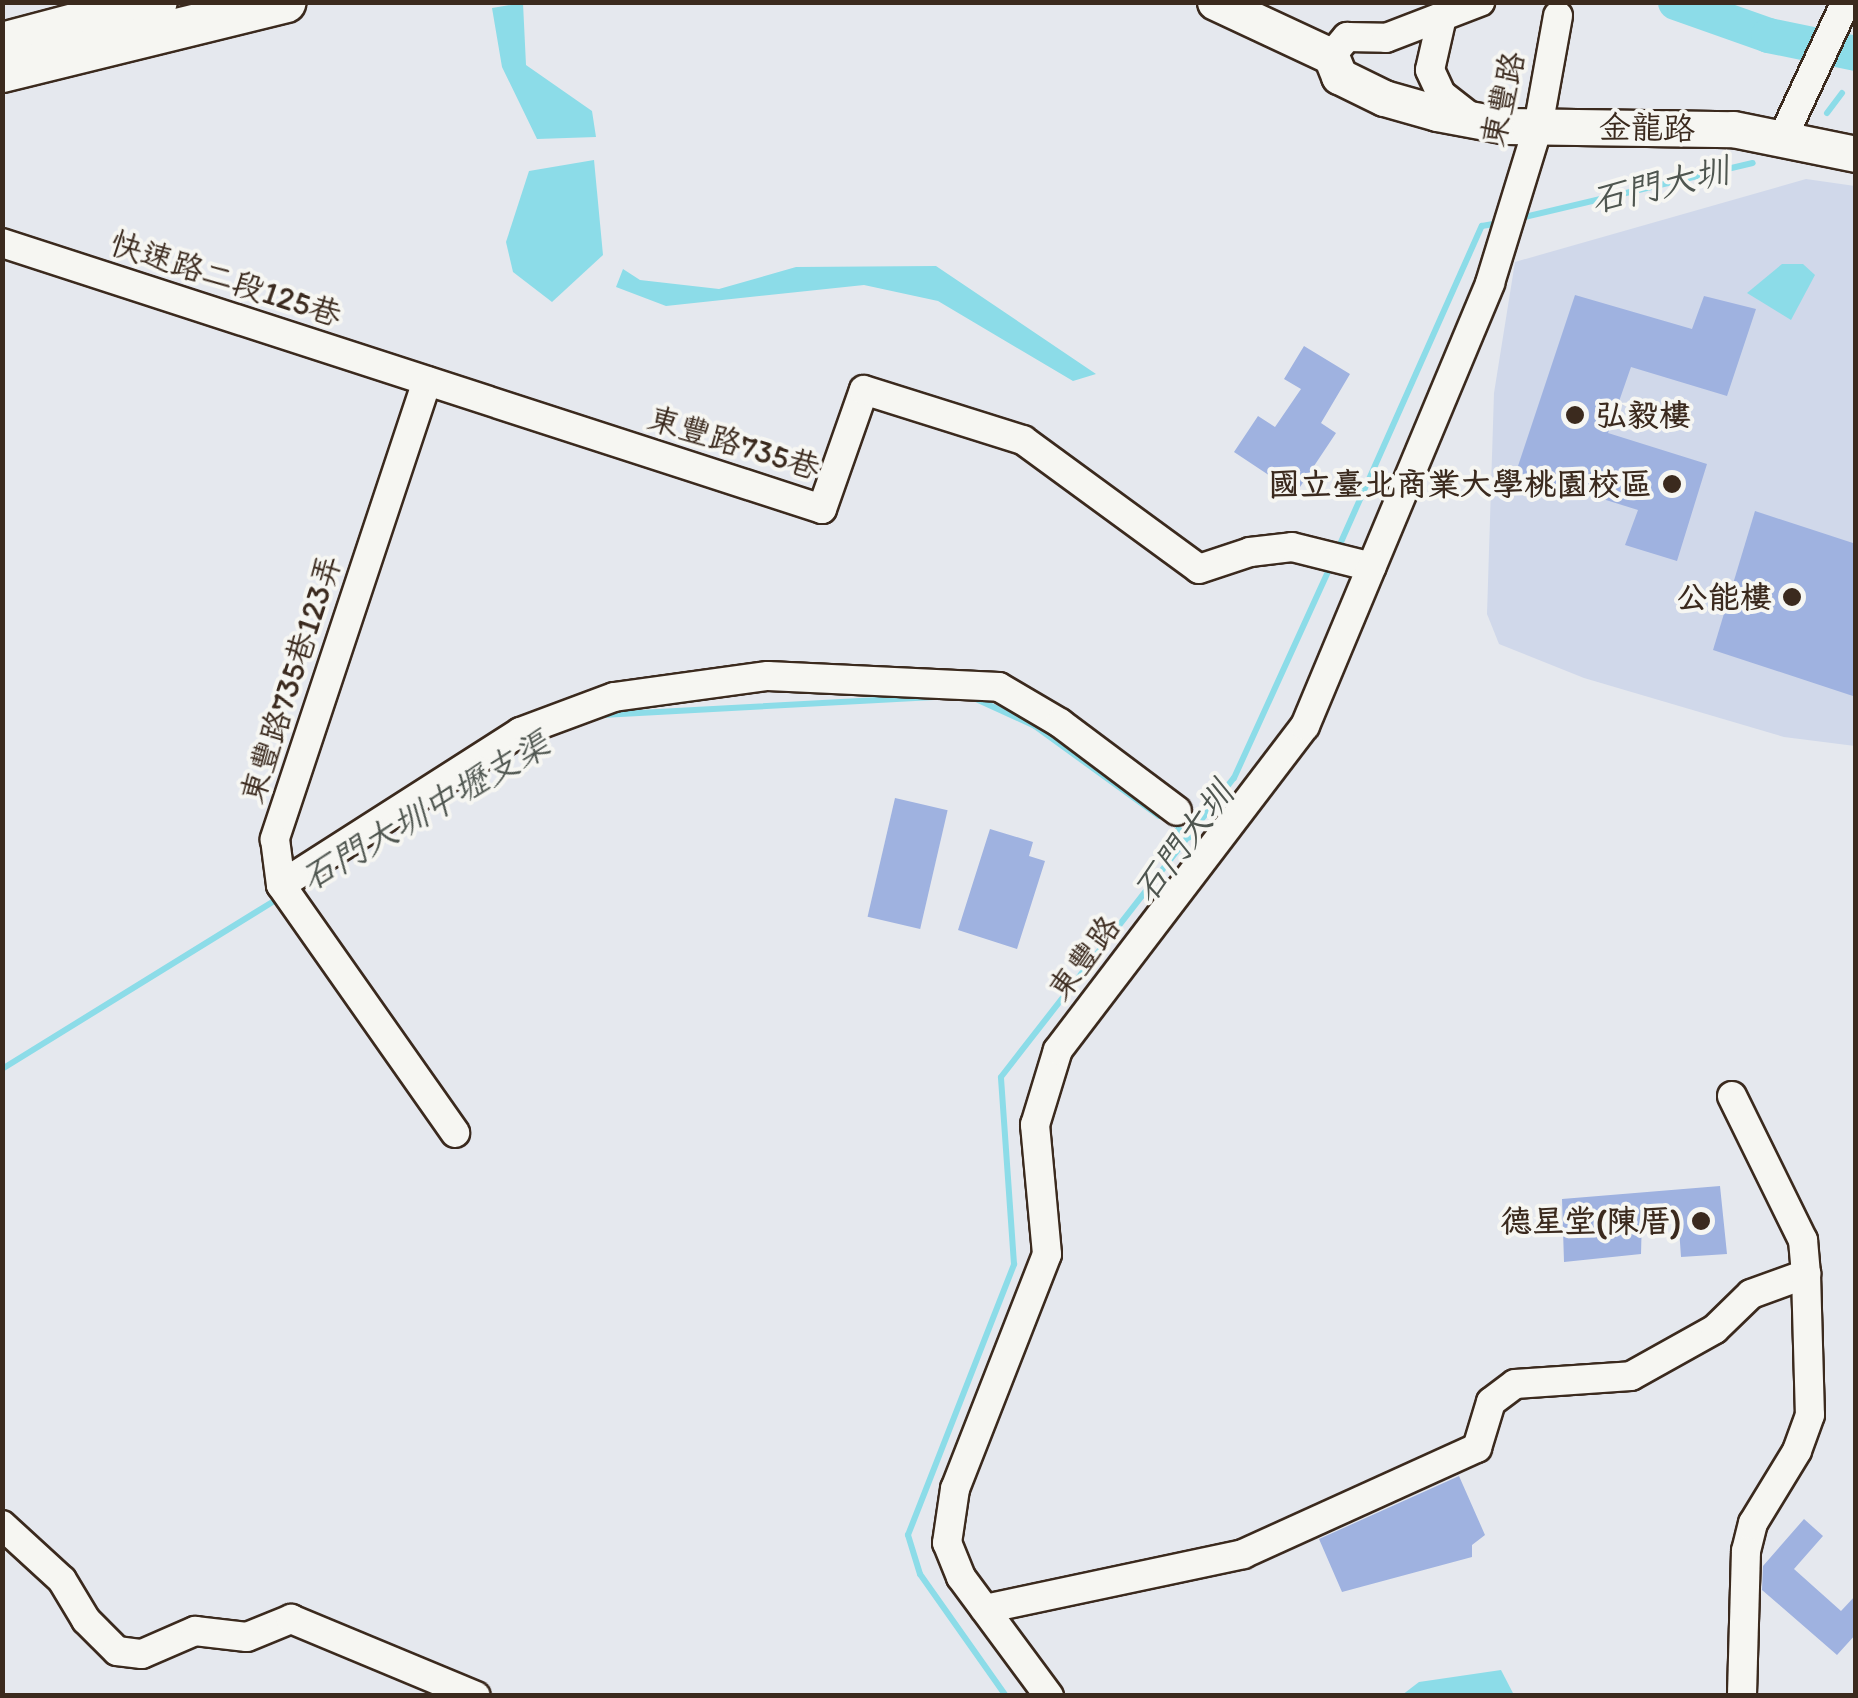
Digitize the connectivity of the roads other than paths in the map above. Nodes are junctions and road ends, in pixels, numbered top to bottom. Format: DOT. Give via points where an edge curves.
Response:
graph roads {
  1 [pos="58,2"];
  2 [pos="157,2"];
  3 [pos="286,2"];
  4 [pos="1215,2"];
  5 [pos="1480,2"];
  6 [pos="1843,7"];
  7 [pos="242,8"];
  8 [pos="2,16"];
  9 [pos="1558,16"];
  10 [pos="1442,17"];
  11 [pos="2,43"];
  12 [pos="1331,56"];
  13 [pos="2,63"];
  14 [pos="2,72"];
  15 [pos="1475,120"];
  16 [pos="1538,127"];
  17 [pos="1783,137"];
  18 [pos="1856,154"];
  19 [pos="2,243"];
  20 [pos="427,381"];
  21 [pos="1347,561"];
  22 [pos="1177,811"];
  23 [pos="282,884"];
  24 [pos="1732,1096"];
  25 [pos="454,1133"];
  26 [pos="1806,1274"];
  27 [pos="2,1525"];
  28 [pos="984,1609"];
  29 [pos="476,1696"];
  30 [pos="1049,1696"];
  31 [pos="1742,1696"];
  1 -- 8 [label="highway"];
  2 -- 11 [label="highway"];
  3 -- 7 [label="highway"];
  4 -- 12 [label="main road"];
  5 -- 10 [label="street"];
  6 -- 17 [label="street"];
  7 -- 13 [label="main road"];
  7 -- 14 [label="highway"];
  9 -- 16 [label="street, 東豐路"];
  10 -- 12 [label="street" via="1386,38 1347,38"];
  10 -- 15 [label="street" via="1430,70 1441,94"];
  12 -- 15 [label="main road, 金龍路" via="1338,76"];
  15 -- 16 [label="main road, 金龍路"];
  16 -- 17 [label="main road, 金龍路" via="1733,129"];
  16 -- 21 [label="street, 東豐路" via="1490,283"];
  17 -- 18 [label="main road, 金龍路"];
  19 -- 20 [label="street, 快速路二段125巷"];
  20 -- 21 [label="street, 東豐路735巷" via="822,509 864,390 1023,440 1199,568 1292,548"];
  20 -- 23 [label="street, 東豐路735巷123弄" via="275,838"];
  21 -- 28 [label="street, 東豐路" via="1306,726 1058,1050 1034,1125 1046,1254 955,1489 948,1543 960,1576"];
  22 -- 23 [label="street" via="1060,723 999,687 768,676 614,698 520,732"];
  23 -- 25 [label="street, 東豐路735巷123弄"];
  24 -- 26 [label="street" via="1803,1240"];
  26 -- 28 [label="street" via="1751,1294 1715,1329 1631,1376 1515,1384 1491,1402 1477,1448 1243,1554"];
  26 -- 31 [label="street" via="1810,1415 1753,1523 1746,1551"];
  27 -- 29 [label="street" via="62,1580 86,1620 117,1651 142,1654 195,1631 247,1636 291,1620"];
  28 -- 30 [label="street, 東豐路"];
}
